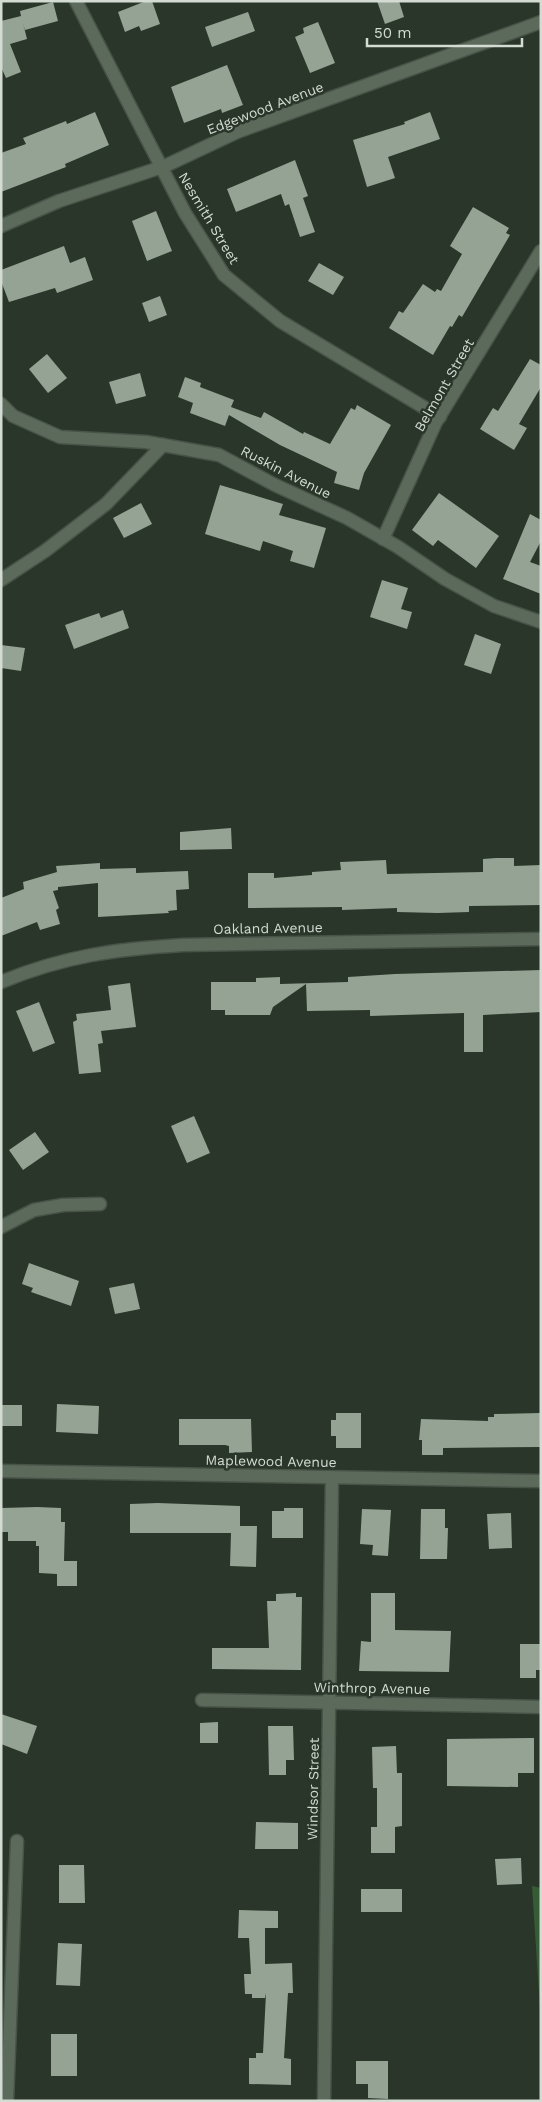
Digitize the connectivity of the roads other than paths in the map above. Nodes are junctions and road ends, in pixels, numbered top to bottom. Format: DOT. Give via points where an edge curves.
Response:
graph roads {
  1 [pos="76,1"];
  2 [pos="541,22"];
  3 [pos="161,167"];
  4 [pos="1,226"];
  5 [pos="541,251"];
  6 [pos="1,404"];
  7 [pos="440,417"];
  8 [pos="163,445"];
  9 [pos="382,539"];
  10 [pos="1,580"];
  11 [pos="541,622"];
  12 [pos="541,939"];
  13 [pos="1,982"];
  14 [pos="100,1204"];
  15 [pos="1,1227"];
  16 [pos="1,1472"];
  17 [pos="332,1477"];
  18 [pos="541,1480"];
  19 [pos="202,1700"];
  20 [pos="329,1702"];
  21 [pos="541,1707"];
  22 [pos="17,1841"];
  23 [pos="7,1950"];
  24 [pos="7,2101"];
  25 [pos="324,2101"];
  1 -- 3 [label="street, Nesmith Street"];
  2 -- 3 [label="street, Edgewood Avenue" via="237,132"];
  3 -- 4 [label="street, Edgewood Avenue" via="59,201"];
  3 -- 7 [label="street, Nesmith Street" via="224,275 280,321"];
  5 -- 7 [label="street, Belmont Street"];
  6 -- 8 [label="street, Ruskin Avenue" via="13,416 60,437"];
  7 -- 9 [label="street, Belmont Street"];
  8 -- 9 [label="street, Ruskin Avenue" via="220,455"];
  8 -- 10 [label="street" via="106,504 46,551"];
  9 -- 11 [label="street, Ruskin Avenue" via="494,606"];
  12 -- 13 [label="street, Oakland Avenue" via="129,948 75,957"];
  14 -- 15 [label="street" via="34,1210"];
  16 -- 17 [label="street, Maplewood Avenue"];
  17 -- 18 [label="street, Maplewood Avenue"];
  17 -- 20 [label="street, Windsor Street"];
  19 -- 20 [label="street, Winthrop Avenue"];
  20 -- 21 [label="street, Winthrop Avenue"];
  20 -- 25 [label="street, Windsor Street"];
  22 -- 23 [label="street"];
  23 -- 24 [label="street"];
}
